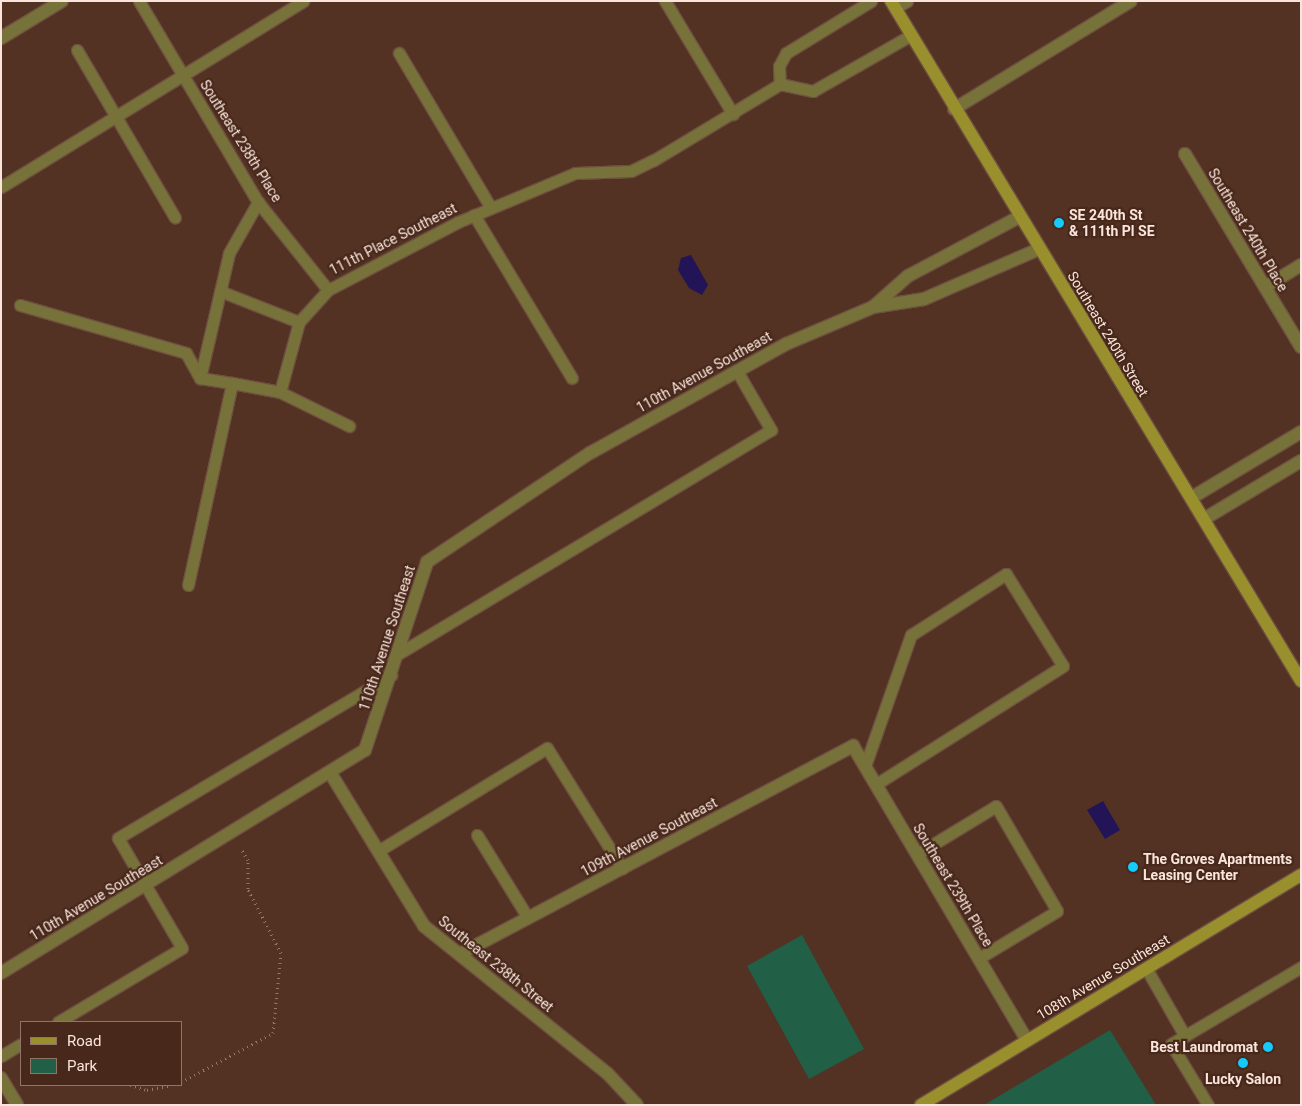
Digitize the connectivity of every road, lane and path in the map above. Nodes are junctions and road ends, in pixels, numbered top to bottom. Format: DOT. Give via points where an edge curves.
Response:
graph roads {
  1 [pos="62,1"];
  2 [pos="138,1"];
  3 [pos="303,1"];
  4 [pos="665,1"];
  5 [pos="871,1"];
  6 [pos="907,1"];
  7 [pos="1131,1"];
  8 [pos="893,5"];
  9 [pos="911,36"];
  10 [pos="1,38"];
  11 [pos="77,50"];
  12 [pos="398,52"];
  13 [pos="183,75"];
  14 [pos="780,84"];
  15 [pos="954,109"];
  16 [pos="733,114"];
  17 [pos="116,116"];
  18 [pos="1185,154"];
  19 [pos="1,187"];
  20 [pos="258,202"];
  21 [pos="491,208"];
  22 [pos="474,215"];
  23 [pos="1019,216"];
  24 [pos="175,218"];
  25 [pos="1039,249"];
  26 [pos="1301,265"];
  27 [pos="1265,287"];
  28 [pos="328,290"];
  29 [pos="220,291"];
  30 [pos="20,305"];
  31 [pos="873,307"];
  32 [pos="299,322"];
  33 [pos="1301,347"];
  34 [pos="737,371"];
  35 [pos="200,378"];
  36 [pos="572,378"];
  37 [pos="232,383"];
  38 [pos="280,392"];
  39 [pos="349,426"];
  40 [pos="1301,432"];
  41 [pos="1301,461"];
  42 [pos="1191,498"];
  43 [pos="1204,519"];
  44 [pos="188,585"];
  45 [pos="398,654"];
  46 [pos="391,675"];
  47 [pos="1301,681"];
  48 [pos="853,746"];
  49 [pos="865,766"];
  50 [pos="331,774"];
  51 [pos="876,784"];
  52 [pos="232,834"];
  53 [pos="477,835"];
  54 [pos="378,851"];
  55 [pos="916,854"];
  56 [pos="622,868"];
  57 [pos="1301,875"];
  58 [pos="146,886"];
  59 [pos="528,918"];
  60 [pos="460,954"];
  61 [pos="979,958"];
  62 [pos="1301,967"];
  63 [pos="1146,968"];
  64 [pos="1,973"];
  65 [pos="60,1021"];
  66 [pos="1185,1036"];
  67 [pos="1027,1040"];
  68 [pos="20,1045"];
  69 [pos="1,1056"];
  70 [pos="1,1078"];
  71 [pos="182,1081"];
  72 [pos="133,1086"];
  73 [pos="167,1086"];
  74 [pos="17,1105"];
  75 [pos="637,1105"];
  76 [pos="921,1105"];
  77 [pos="1208,1105"];
  1 -- 10 [label="street"];
  2 -- 13 [label="lane, Southeast 238th Place"];
  3 -- 13 [label="lane"];
  4 -- 16 [label="lane"];
  5 -- 14 [label="lane" via="786,53 779,66"];
  6 -- 8 [label="lane"];
  7 -- 15 [label="street"];
  8 -- 9 [label="main road, Southeast 240th Street"];
  9 -- 14 [label="lane" via="813,91"];
  9 -- 15 [label="main road, Southeast 240th Street"];
  11 -- 17 [label="lane"];
  12 -- 21 [label="lane"];
  13 -- 17 [label="lane"];
  13 -- 20 [label="lane, Southeast 238th Place"];
  14 -- 16 [label="lane, 111th Place Southeast"];
  15 -- 23 [label="main road, Southeast 240th Street"];
  16 -- 21 [label="lane, 111th Place Southeast" via="631,171 575,173"];
  17 -- 19 [label="lane"];
  17 -- 24 [label="lane"];
  18 -- 27 [label="street, Southeast 240th Place"];
  20 -- 28 [label="lane, Southeast 238th Place"];
  20 -- 29 [label="lane" via="229,253"];
  21 -- 22 [label="lane, 111th Place Southeast"];
  22 -- 28 [label="lane, 111th Place Southeast"];
  22 -- 36 [label="lane"];
  23 -- 25 [label="main road, Southeast 240th Street"];
  23 -- 31 [label="street, 110th Avenue Southeast" via="908,276"];
  25 -- 31 [label="street, 110th Avenue Southeast" via="924,299"];
  25 -- 42 [label="main road, Southeast 240th Street"];
  26 -- 27 [label="street"];
  27 -- 33 [label="street, Southeast 240th Place"];
  28 -- 32 [label="lane, 111th Place Southeast"];
  29 -- 32 [label="lane"];
  29 -- 35 [label="lane"];
  30 -- 35 [label="lane" via="186,353"];
  31 -- 34 [label="street, 110th Avenue Southeast" via="786,344"];
  32 -- 38 [label="lane, 111th Place Southeast"];
  34 -- 45 [label="street, 110th Avenue Southeast" via="590,453 427,562"];
  34 -- 45 [label="lane" via="771,430"];
  35 -- 37 [label="lane"];
  37 -- 38 [label="lane"];
  37 -- 44 [label="lane"];
  38 -- 39 [label="lane"];
  40 -- 42 [label="street"];
  41 -- 43 [label="street"];
  42 -- 43 [label="main road, Southeast 240th Street"];
  43 -- 47 [label="main road, Southeast 240th Street"];
  45 -- 46 [label="street, 110th Avenue Southeast"];
  46 -- 50 [label="street, 110th Avenue Southeast" via="365,750"];
  46 -- 58 [label="lane" via="118,838"];
  48 -- 49 [label="street, Southeast 239th Place"];
  48 -- 56 [label="street, 109th Avenue Southeast"];
  49 -- 51 [label="street, Southeast 239th Place"];
  49 -- 51 [label="lane" via="911,635 1006,574 1063,666"];
  50 -- 52 [label="street, 110th Avenue Southeast"];
  50 -- 54 [label="street, Southeast 238th Street"];
  51 -- 55 [label="street, Southeast 239th Place"];
  52 -- 58 [label="street, 110th Avenue Southeast"];
  52 -- 71 [label="path" via="248,860 248,889 281,953 273,1034"];
  53 -- 59 [label="lane"];
  54 -- 56 [label="lane" via="547,748"];
  54 -- 60 [label="street, Southeast 238th Street" via="424,926"];
  55 -- 61 [label="street, Southeast 239th Place"];
  55 -- 61 [label="lane" via="996,806 1057,911"];
  56 -- 59 [label="street, 109th Avenue Southeast"];
  57 -- 63 [label="main road, 108th Avenue Southeast"];
  58 -- 64 [label="street, 110th Avenue Southeast"];
  58 -- 65 [label="lane" via="182,948"];
  59 -- 60 [label="street, 109th Avenue Southeast"];
  60 -- 75 [label="street, Southeast 238th Street" via="608,1074"];
  61 -- 67 [label="street, Southeast 239th Place"];
  62 -- 66 [label="lane"];
  63 -- 66 [label="lane"];
  63 -- 67 [label="main road, 108th Avenue Southeast"];
  66 -- 77 [label="lane" via="1171,1044"];
  67 -- 76 [label="main road, 108th Avenue Southeast"];
  68 -- 69 [label="lane"];
  70 -- 74 [label="street"];
  72 -- 73 [label="path" via="147,1090"];
}
